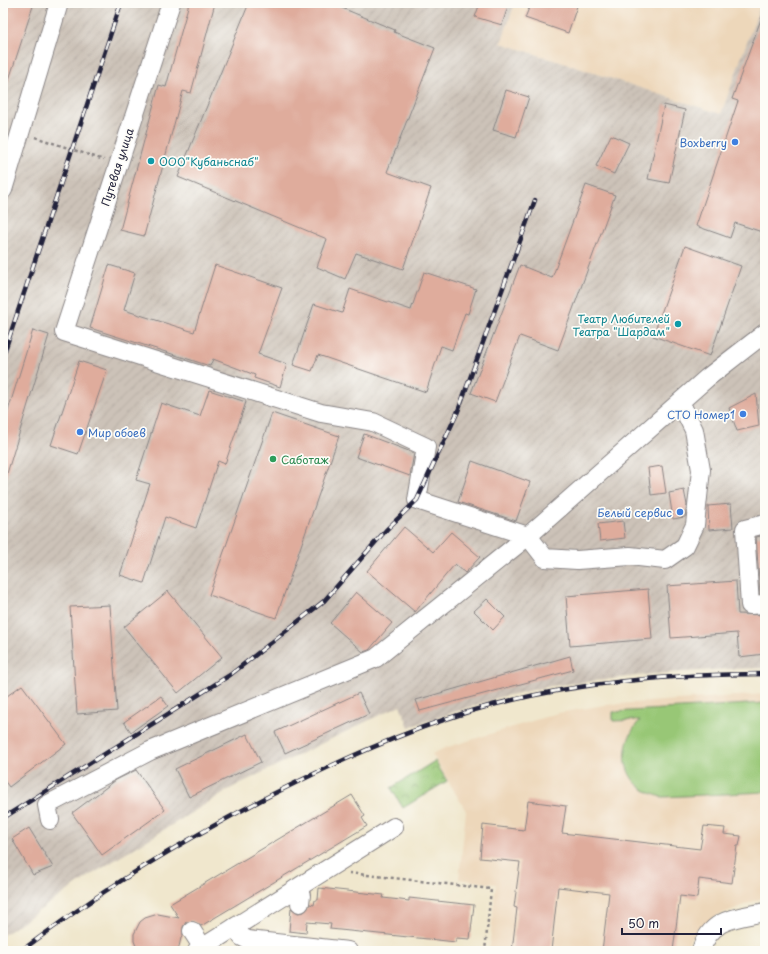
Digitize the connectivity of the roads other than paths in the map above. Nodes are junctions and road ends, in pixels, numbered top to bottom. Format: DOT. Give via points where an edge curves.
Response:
graph roads {
  1 [pos="60,3"];
  2 [pos="171,3"];
  3 [pos="3,190"];
  4 [pos="765,333"];
  5 [pos="680,402"];
  6 [pos="765,524"];
  7 [pos="528,536"];
  8 [pos="765,604"];
  9 [pos="50,820"];
  10 [pos="394,827"];
  11 [pos="765,912"];
  12 [pos="235,928"];
  13 [pos="192,931"];
  14 [pos="201,950"];
  15 [pos="348,951"];
  16 [pos="701,951"];
  1 -- 3 [label="street"];
  2 -- 7 [label="street, Путевая улица" via="64,332 321,413 373,422 426,447 417,500"];
  4 -- 5 [label="street"];
  5 -- 7 [label="street"];
  5 -- 7 [label="street" via="694,430 701,470 695,525 685,546 666,560 630,556 577,560 545,558"];
  6 -- 8 [label="street" via="745,529 750,605"];
  7 -- 9 [label="street" via="376,658 150,752 47,806"];
  10 -- 12 [label="street" via="325,871 298,896"];
  11 -- 16 [label="street" via="725,921 715,926 704,940"];
  12 -- 14 [label="street"];
  12 -- 15 [label="street" via="248,940"];
  13 -- 14 [label="street"];
}
